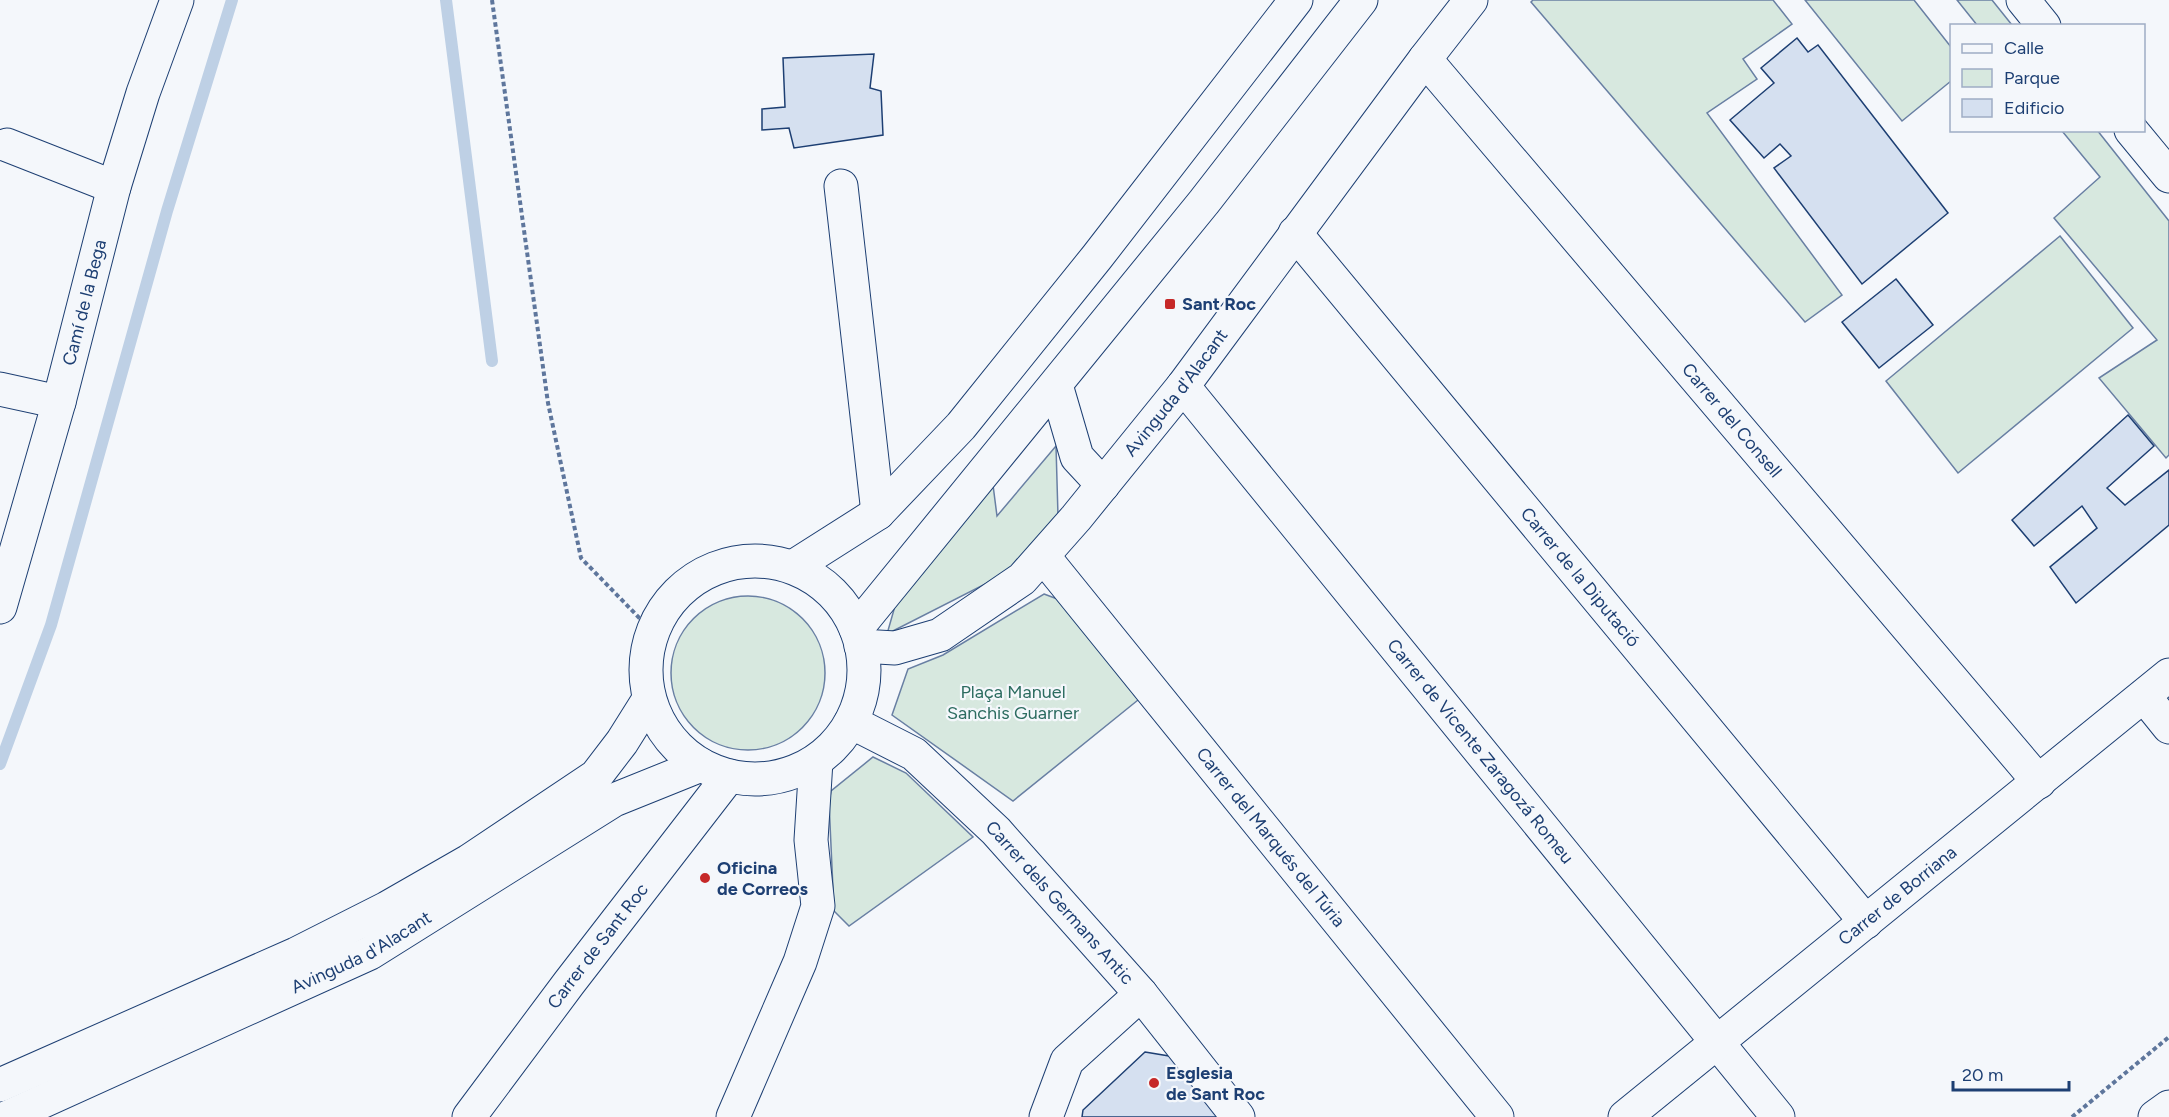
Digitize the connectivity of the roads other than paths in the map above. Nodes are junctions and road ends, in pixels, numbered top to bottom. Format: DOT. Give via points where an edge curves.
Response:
graph roads {
  1 [pos="177,0"];
  2 [pos="1296,0"];
  3 [pos="1361,0"];
  4 [pos="1472,0"];
  5 [pos="2024,0"];
  6 [pos="2042,24"];
  7 [pos="1425,59"];
  8 [pos="2133,132"];
  9 [pos="7,145"];
  10 [pos="2169,176"];
  11 [pos="841,186"];
  12 [pos="114,187"];
  13 [pos="1295,233"];
  14 [pos="1056,385"];
  15 [pos="1183,386"];
  16 [pos="0,389"];
  17 [pos="59,402"];
  18 [pos="1103,485"];
  19 [pos="878,513"];
  20 [pos="1043,556"];
  21 [pos="793,567"];
  22 [pos="0,608"];
  23 [pos="859,637"];
  24 [pos="2169,675"];
  25 [pos="2144,696"];
  26 [pos="649,699"];
  27 [pos="851,722"];
  28 [pos="2169,727"];
  29 [pos="816,761"];
  30 [pos="715,771"];
  31 [pos="2039,782"];
  32 [pos="1866,922"];
  33 [pos="1141,994"];
  34 [pos="1718,1043"];
  35 [pos="0,1085"];
  36 [pos="2169,1107"];
  37 [pos="8,1117"];
  38 [pos="469,1117"];
  39 [pos="733,1117"];
  40 [pos="1046,1117"];
  41 [pos="1238,1117"];
  42 [pos="1497,1117"];
  43 [pos="1625,1117"];
  44 [pos="1778,1117"];
  45 [pos="2155,1117"];
  1 -- 12 [label="street, Camí de la Bega" via="142,93"];
  2 -- 19 [label="street" via="961,426"];
  3 -- 14 [label="street"];
  4 -- 7 [label="street, Avinguda d'Alacant"];
  5 -- 6 [label="street"];
  7 -- 13 [label="street, Avinguda d'Alacant"];
  7 -- 31 [label="street, Carrer del Consell"];
  8 -- 10 [label="street"];
  9 -- 12 [label="street"];
  11 -- 19 [label="street"];
  12 -- 17 [label="street, Camí de la Bega"];
  13 -- 15 [label="street, Avinguda d'Alacant"];
  13 -- 32 [label="street, Carrer de la Diputació"];
  14 -- 18 [label="street" via="1077,457"];
  14 -- 23 [label="street"];
  15 -- 18 [label="street, Avinguda d'Alacant"];
  15 -- 34 [label="street, Carrer de Vicente Zaragozá Romeu"];
  16 -- 17 [label="street"];
  17 -- 22 [label="street, Camí de la Bega"];
  18 -- 20 [label="street, Avinguda d'Alacant"];
  19 -- 21 [label="street"];
  20 -- 23 [label="street, Avinguda d'Alacant" via="1022,579 940,634 895,648"];
  20 -- 42 [label="street, Carrer del Marqués del Túria"];
  21 -- 23 [label="street" via="819,581 841,602"];
  21 -- 26 [label="street" via="759,560 725,564 694,578 668,602 652,631 645,665"];
  23 -- 27 [label="street" via="864,672 861,698"];
  24 -- 25 [label="street, Carrer de Borriana"];
  25 -- 28 [label="street"];
  25 -- 31 [label="street, Carrer de Borriana"];
  26 -- 30 [label="street" via="660,726 678,748"];
  26 -- 35 [label="street, Avinguda d'Alacant" via="596,776 469,861 296,954"];
  27 -- 29 [label="street"];
  27 -- 33 [label="street, Carrer dels Germans Antic" via="914,754 996,831"];
  29 -- 30 [label="street" via="789,774 759,779"];
  29 -- 39 [label="street" via="811,840 818,906 800,962"];
  30 -- 37 [label="street, Avinguda d'Alacant" via="614,800 370,953"];
  30 -- 38 [label="street, Carrer de Sant Roc" via="576,973"];
  31 -- 32 [label="street, Carrer de Borriana"];
  32 -- 34 [label="street, Carrer de Borriana"];
  33 -- 40 [label="street" via="1067,1061"];
  33 -- 41 [label="street, Carrer dels Germans Antic"];
  34 -- 43 [label="street, Carrer de Borriana"];
  34 -- 44 [label="street, Carrer de Vicente Zaragozá Romeu"];
  36 -- 45 [label="street"];
}
